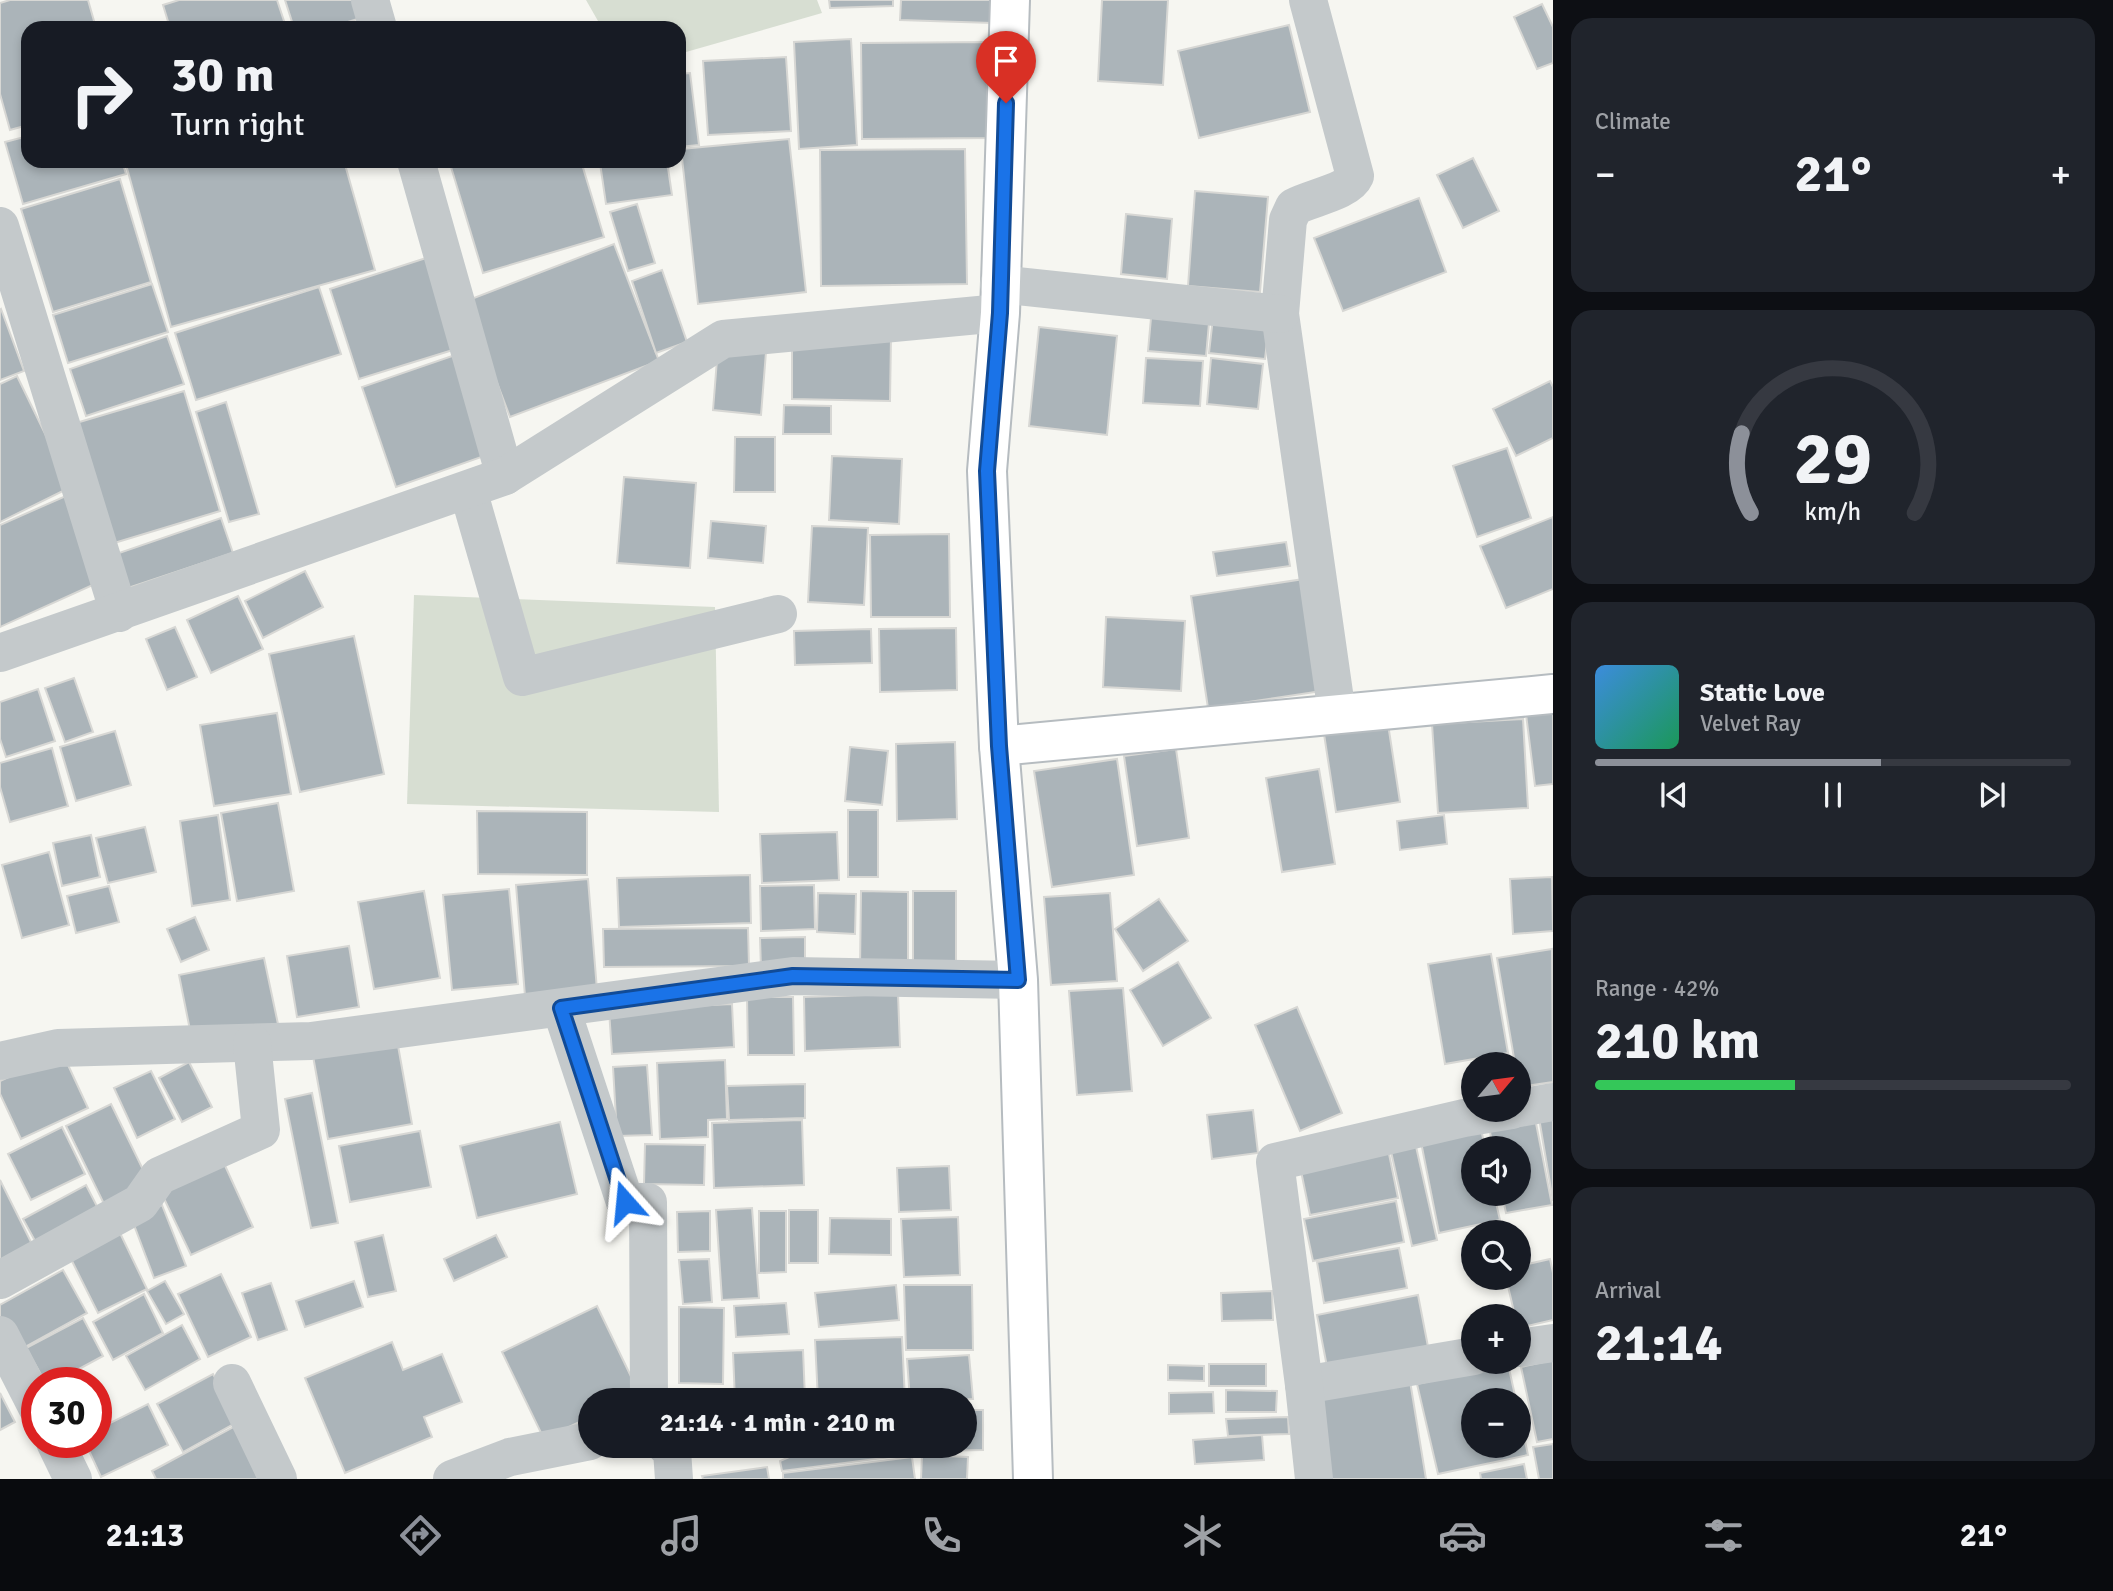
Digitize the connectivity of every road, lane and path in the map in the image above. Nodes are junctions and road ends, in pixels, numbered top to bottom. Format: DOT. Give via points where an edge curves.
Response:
graph roads {
  1 [pos="370,0"];
  2 [pos="1010,0"];
  3 [pos="1308,0"];
  4 [pos="376,21"];
  5 [pos="418,168"];
  6 [pos="0,226"];
  7 [pos="999,299"];
  8 [pos="1280,314"];
  9 [pos="505,476"];
  10 [pos="468,490"];
  11 [pos="119,613"];
  12 [pos="778,614"];
  13 [pos="0,653"];
  14 [pos="1553,694"];
  15 [pos="1337,715"];
  16 [pos="999,746"];
  17 [pos="1018,980"];
  18 [pos="561,1008"];
  19 [pos="252,1043"];
  20 [pos="0,1061"];
  21 [pos="1553,1102"];
  22 [pos="1531,1106"];
  23 [pos="1461,1119"];
  24 [pos="0,1280"];
  25 [pos="0,1335"];
  26 [pos="1553,1343"];
  27 [pos="1531,1346"];
  28 [pos="1461,1358"];
  29 [pos="21,1376"];
  30 [pos="232,1383"];
  31 [pos="1304,1385"];
  32 [pos="649,1388"];
  33 [pos="578,1445"];
  34 [pos="63,1458"];
  35 [pos="672,1458"];
  36 [pos="513,1468"];
  37 [pos="73,1479"];
  38 [pos="278,1479"];
  39 [pos="452,1479"];
  40 [pos="674,1479"];
  41 [pos="1033,1479"];
  42 [pos="1314,1479"];
  1 -- 4 [label="street"];
  2 -- 7 [label="street"];
  3 -- 8 [label="street" via="1355,176 1342,188 1294,207 1288,220"];
  5 -- 9 [label="street"];
  6 -- 11 [label="street"];
  7 -- 8 [label="street"];
  7 -- 9 [label="street" via="723,339"];
  7 -- 16 [label="street" via="987,471"];
  8 -- 15 [label="street"];
  9 -- 10 [label="street"];
  10 -- 11 [label="street"];
  10 -- 12 [label="street" via="522,677"];
  11 -- 13 [label="street"];
  14 -- 15 [label="street"];
  15 -- 16 [label="street"];
  16 -- 17 [label="street"];
  17 -- 18 [label="street" via="793,976"];
  17 -- 41 [label="street"];
  18 -- 19 [label="street" via="311,1041"];
  18 -- 32 [label="street" via="625,1202 648,1202"];
  19 -- 20 [label="street" via="58,1048"];
  19 -- 24 [label="street" via="261,1130 159,1177 140,1203"];
  21 -- 22 [label="street"];
  23 -- 31 [label="street" via="1275,1162"];
  25 -- 29 [label="street"];
  26 -- 27 [label="street"];
  28 -- 31 [label="street"];
  30 -- 38 [label="street"];
  31 -- 42 [label="street"];
  33 -- 36 [label="street"];
  34 -- 37 [label="street"];
  35 -- 40 [label="street"];
  36 -- 39 [label="street"];
}
